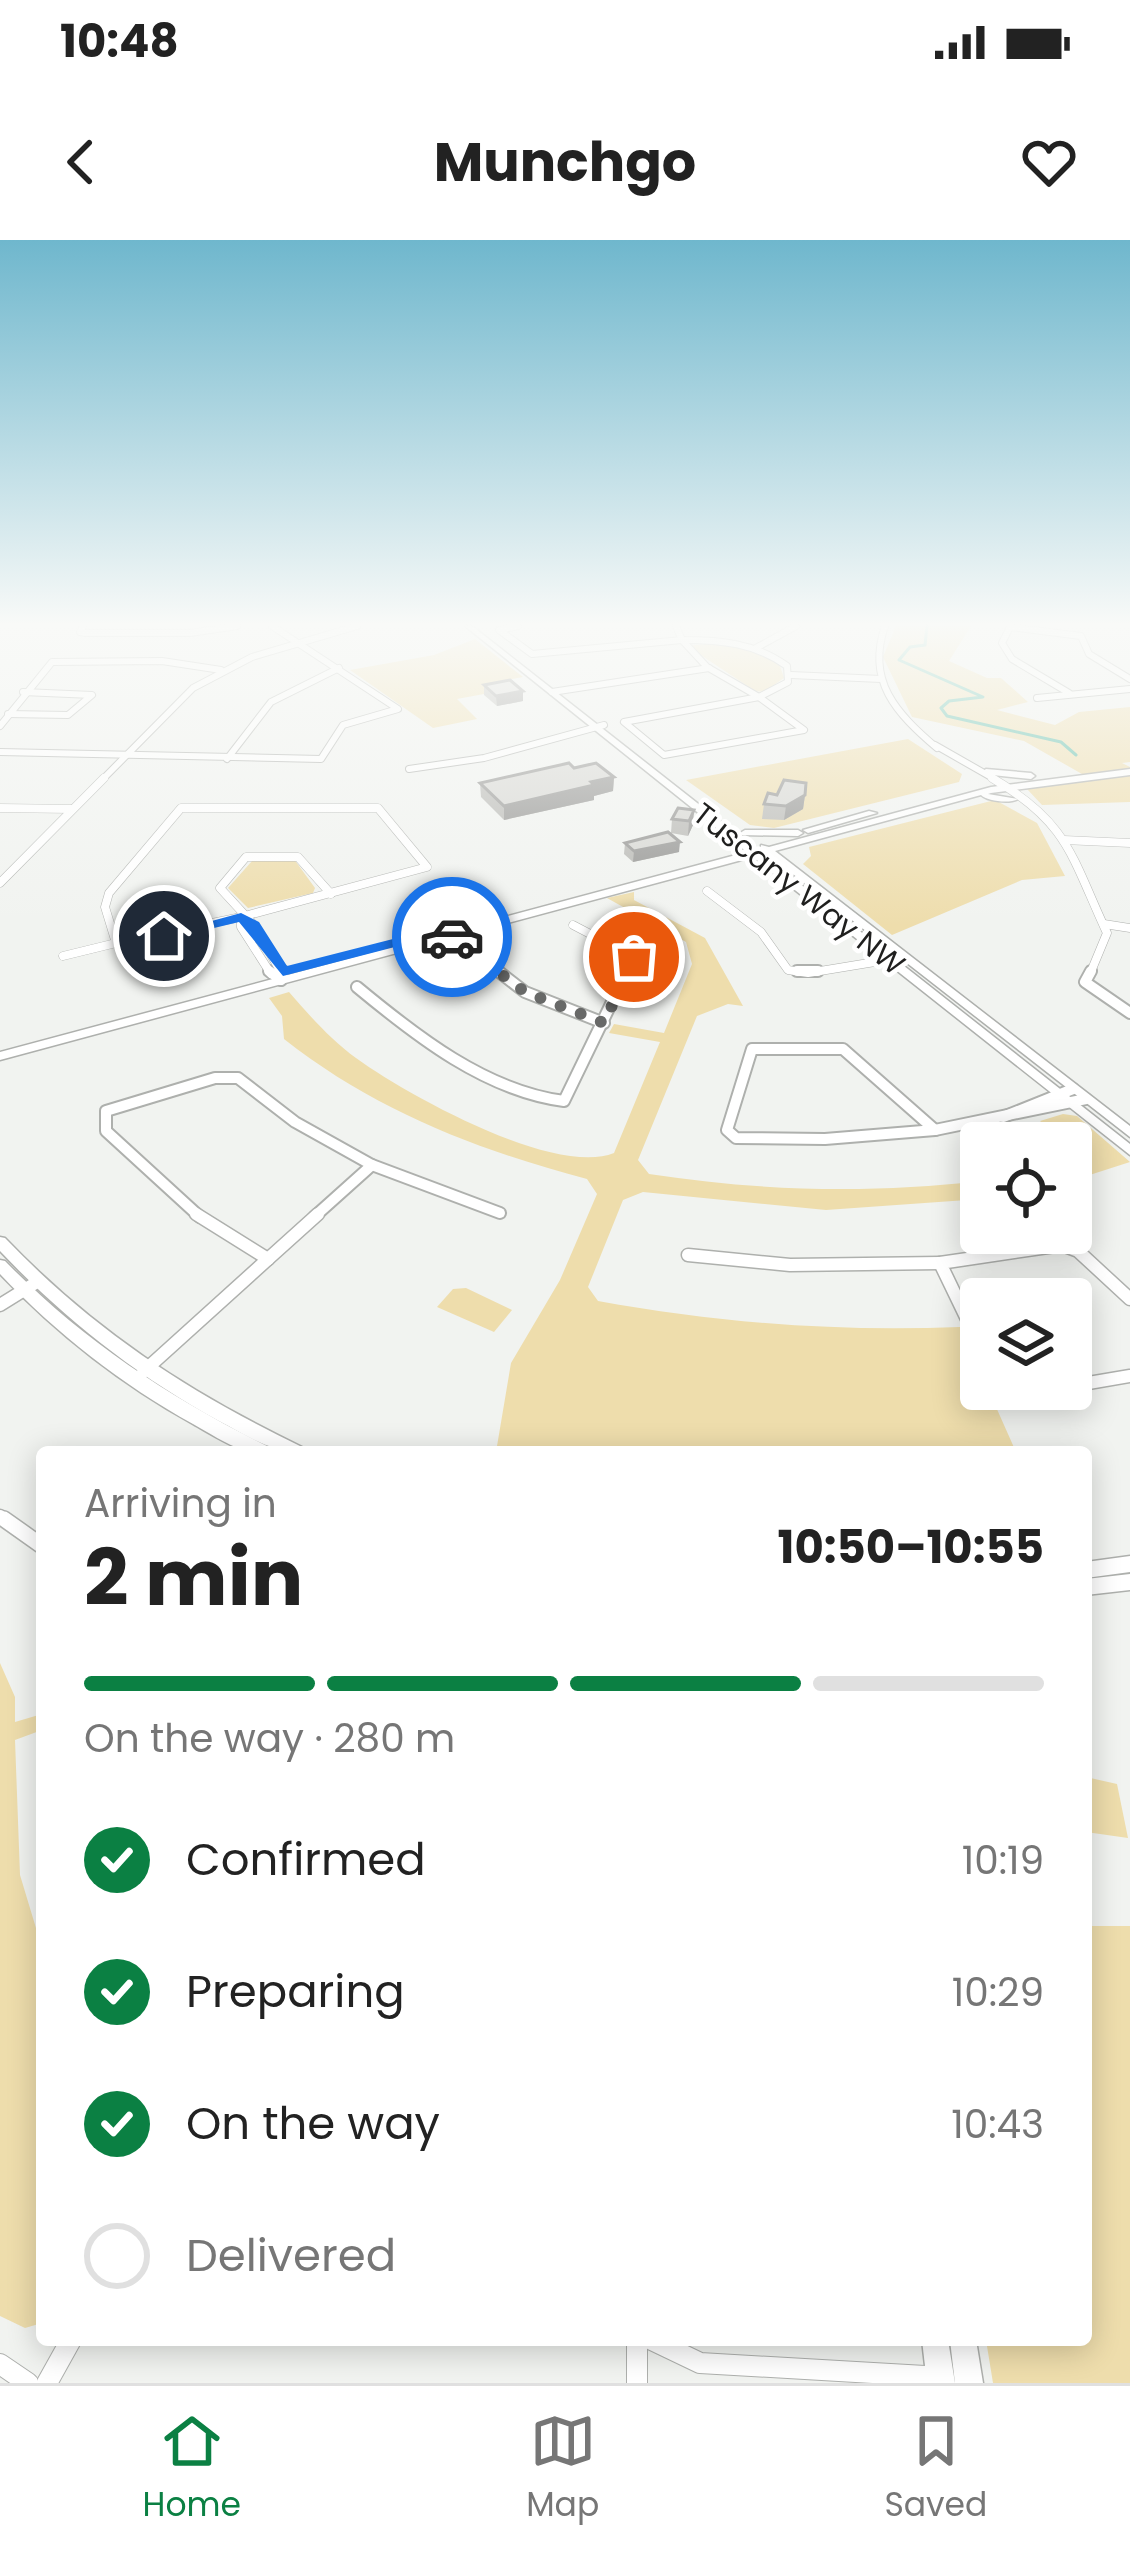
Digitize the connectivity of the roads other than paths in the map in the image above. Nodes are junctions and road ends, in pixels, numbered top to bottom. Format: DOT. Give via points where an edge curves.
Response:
graph roads {
  1 [pos="151,726"];
  2 [pos="252,726"];
  3 [pos="343,726"];
  4 [pos="599,726"];
  5 [pos="629,726"];
  6 [pos="798,726"];
  7 [pos="910,726"];
  8 [pos="0,752"];
  9 [pos="121,757"];
  10 [pos="227,759"];
  11 [pos="1130,768"];
  12 [pos="409,769"];
  13 [pos="996,782"];
  14 [pos="970,796"];
  15 [pos="1013,799"];
  16 [pos="0,808"];
  17 [pos="72,809"];
  18 [pos="1048,818"];
  19 [pos="725,830"];
  20 [pos="745,833"];
  21 [pos="798,833"];
  22 [pos="1064,840"];
  23 [pos="1130,843"];
  24 [pos="790,846"];
  25 [pos="758,849"];
  26 [pos="726,853"];
  27 [pos="768,865"];
  28 [pos="793,868"];
  29 [pos="696,869"];
  30 [pos="0,884"];
  31 [pos="707,890"];
  32 [pos="331,894"];
  33 [pos="241,917"];
  34 [pos="573,925"];
  35 [pos="1106,928"];
  36 [pos="1130,932"];
  37 [pos="447,933"];
  38 [pos="116,943"];
  39 [pos="63,956"];
  40 [pos="906,956"];
  41 [pos="890,960"];
  42 [pos="278,976"];
  43 [pos="357,987"];
  44 [pos="1130,1013"];
  45 [pos="604,1023"];
  46 [pos="0,1052"];
  47 [pos="1066,1096"];
  48 [pos="936,1131"];
  49 [pos="1130,1133"];
  50 [pos="1130,1151"];
  51 [pos="372,1166"];
  52 [pos="500,1213"];
  53 [pos="0,1243"];
  54 [pos="688,1255"];
  55 [pos="269,1260"];
  56 [pos="940,1263"];
  57 [pos="0,1265"];
  58 [pos="30,1287"];
  59 [pos="1130,1299"];
  60 [pos="960,1304"];
  61 [pos="0,1305"];
  62 [pos="140,1374"];
  63 [pos="1130,1376"];
  64 [pos="1092,1382"];
  65 [pos="254,1446"];
  66 [pos="284,1446"];
  67 [pos="0,1516"];
  68 [pos="36,1542"];
  69 [pos="1130,1564"];
  70 [pos="1092,1569"];
  71 [pos="1130,1582"];
  72 [pos="1092,1586"];
  73 [pos="68,2346"];
  74 [pos="638,2346"];
  75 [pos="665,2346"];
  76 [pos="936,2346"];
  77 [pos="961,2355"];
  78 [pos="0,2364"];
  79 [pos="940,2380"];
  80 [pos="28,2383"];
  81 [pos="47,2383"];
  82 [pos="637,2383"];
  1 -- 9 [label="street"];
  2 -- 10 [label="street"];
  3 -- 10 [label="street" via="321,759"];
  4 -- 12 [label="street"];
  4 -- 19 [label="street, Tuscany Way NW"];
  4 -- 20 [label="street, Tuscany Way NW"];
  5 -- 6 [label="street" via="671,756 804,730"];
  7 -- 13 [label="street"];
  8 -- 9 [label="street"];
  9 -- 10 [label="street"];
  9 -- 17 [label="street"];
  11 -- 13 [label="street"];
  11 -- 13 [label="street"];
  13 -- 14 [label="street"];
  13 -- 15 [label="street"];
  13 -- 18 [label="street"];
  13 -- 21 [label="street"];
  14 -- 15 [label="street"];
  14 -- 24 [label="street"];
  15 -- 18 [label="street"];
  16 -- 17 [label="street"];
  17 -- 30 [label="street"];
  18 -- 22 [label="street"];
  19 -- 25 [label="street, Tuscany Way NW"];
  19 -- 26 [label="street"];
  20 -- 21 [label="street"];
  20 -- 25 [label="street, Tuscany Way NW"];
  21 -- 25 [label="street"];
  22 -- 23 [label="street"];
  22 -- 35 [label="street"];
  24 -- 25 [label="street"];
  24 -- 28 [label="street"];
  25 -- 26 [label="street"];
  25 -- 27 [label="street, Tuscany Way NW"];
  25 -- 28 [label="street, Tuscany Way NW"];
  25 -- 29 [label="street"];
  26 -- 37 [label="street"];
  27 -- 29 [label="street"];
  27 -- 41 [label="street, Tuscany Way NW"];
  28 -- 40 [label="street, Tuscany Way NW"];
  29 -- 37 [label="street"];
  31 -- 41 [label="street" via="761,932 788,970"];
  32 -- 33 [label="street"];
  32 -- 33 [label="street" via="306,860 246,857 220,888"];
  32 -- 38 [label="street" via="428,867 378,808 181,808 110,893 105,907"];
  33 -- 38 [label="street"];
  33 -- 42 [label="street"];
  34 -- 45 [label="street" via="634,957"];
  35 -- 36 [label="street"];
  35 -- 44 [label="street" via="1107,946 1085,982"];
  37 -- 42 [label="street"];
  37 -- 45 [label="street" via="525,992"];
  38 -- 39 [label="street"];
  40 -- 41 [label="street"];
  40 -- 47 [label="street, Tuscany Way NW"];
  41 -- 47 [label="street, Tuscany Way NW"];
  42 -- 46 [label="street"];
  43 -- 45 [label="street" via="430,1044 554,1101 570,1098"];
  47 -- 48 [label="street" via="1028,1117"];
  47 -- 49 [label="street, Tuscany Way NW" via="1086,1099"];
  47 -- 50 [label="street, Tuscany Way NW"];
  48 -- 48 [label="street" via="810,1141 736,1138 727,1130 752,1049 843,1049"];
  51 -- 52 [label="street"];
  51 -- 55 [label="street"];
  51 -- 55 [label="street" via="238,1078 106,1111 106,1131 166,1191"];
  53 -- 58 [label="street"];
  54 -- 56 [label="street" via="790,1265"];
  55 -- 62 [label="street"];
  56 -- 59 [label="street" via="1062,1245"];
  56 -- 60 [label="street"];
  57 -- 58 [label="street"];
  58 -- 61 [label="street"];
  58 -- 62 [label="street"];
  62 -- 65 [label="street"];
  62 -- 66 [label="street"];
  63 -- 64 [label="street"];
  67 -- 68 [label="street"];
  69 -- 70 [label="street"];
  71 -- 72 [label="street"];
  73 -- 81 [label="street"];
  74 -- 82 [label="street"];
  75 -- 79 [label="street" via="700,2363"];
  76 -- 79 [label="street"];
  77 -- 79 [label="street"];
  78 -- 80 [label="street"];
}
